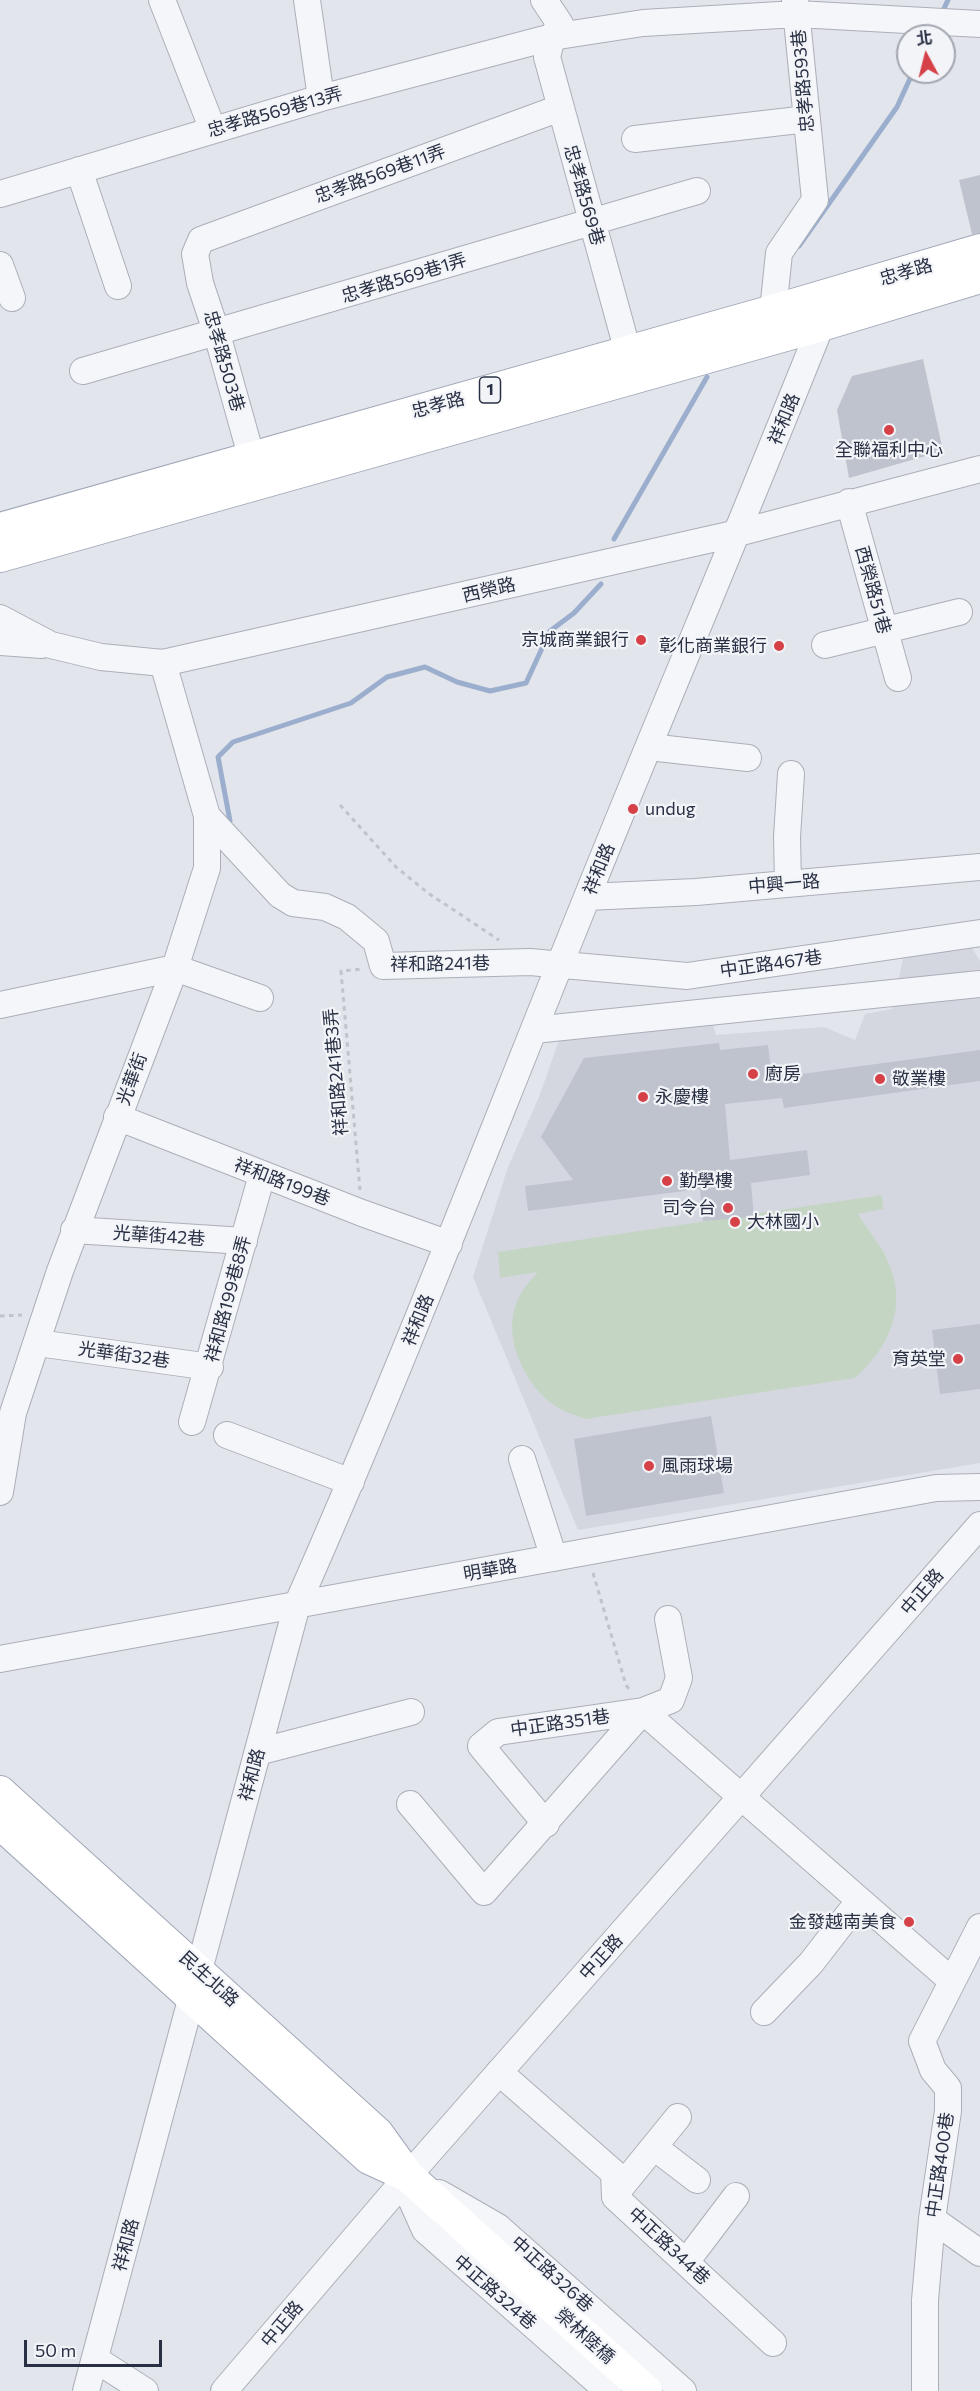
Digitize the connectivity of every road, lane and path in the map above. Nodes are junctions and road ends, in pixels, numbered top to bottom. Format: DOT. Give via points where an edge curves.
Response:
graph roads {
  1 [pos="162,0"];
  2 [pos="307,0"];
  3 [pos="544,0"];
  4 [pos="796,7"];
  5 [pos="897,9"];
  6 [pos="980,24"];
  7 [pos="552,36"];
  8 [pos="321,98"];
  9 [pos="560,108"];
  10 [pos="807,119"];
  11 [pos="213,130"];
  12 [pos="635,139"];
  13 [pos="79,170"];
  14 [pos="697,191"];
  15 [pos="0,194"];
  16 [pos="591,222"];
  17 [pos="201,240"];
  18 [pos="980,250"];
  19 [pos="0,265"];
  20 [pos="980,277"];
  21 [pos="118,286"];
  22 [pos="12,298"];
  23 [pos="773,311"];
  24 [pos="821,325"];
  25 [pos="218,334"];
  26 [pos="628,352"];
  27 [pos="83,371"];
  28 [pos="980,469"];
  29 [pos="255,470"];
  30 [pos="849,502"];
  31 [pos="0,530"];
  32 [pos="738,533"];
  33 [pos="0,556"];
  34 [pos="959,612"];
  35 [pos="0,618"];
  36 [pos="884,630"];
  37 [pos="0,642"];
  38 [pos="51,645"];
  39 [pos="825,645"];
  40 [pos="163,663"];
  41 [pos="898,678"];
  42 [pos="649,747"];
  43 [pos="748,758"];
  44 [pos="791,774"];
  45 [pos="340,805"];
  46 [pos="207,816"];
  47 [pos="980,867"];
  48 [pos="788,884"];
  49 [pos="587,897"];
  50 [pos="980,933"];
  51 [pos="530,962"];
  52 [pos="561,963"];
  53 [pos="383,966"];
  54 [pos="175,968"];
  55 [pos="980,984"];
  56 [pos="260,999"];
  57 [pos="0,1005"];
  58 [pos="534,1030"];
  59 [pos="117,1117"];
  60 [pos="262,1175"];
  61 [pos="362,1213"];
  62 [pos="74,1230"];
  63 [pos="244,1241"];
  64 [pos="449,1244"];
  65 [pos="38,1342"];
  66 [pos="210,1367"];
  67 [pos="192,1422"];
  68 [pos="227,1435"];
  69 [pos="522,1459"];
  70 [pos="351,1482"];
  71 [pos="980,1487"];
  72 [pos="0,1492"];
  73 [pos="980,1525"];
  74 [pos="587,1553"];
  75 [pos="554,1558"];
  76 [pos="297,1605"];
  77 [pos="668,1618"];
  78 [pos="0,1659"];
  79 [pos="643,1711"];
  80 [pos="411,1712"];
  81 [pos="258,1752"];
  82 [pos="0,1792"];
  83 [pos="741,1798"];
  84 [pos="410,1804"];
  85 [pos="0,1823"];
  86 [pos="546,1824"];
  87 [pos="859,1900"];
  88 [pos="980,1927"];
  89 [pos="952,1981"];
  90 [pos="197,1985"];
  91 [pos="764,2012"];
  92 [pos="499,2072"];
  93 [pos="678,2117"];
  94 [pos="654,2146"];
  95 [pos="408,2176"];
  96 [pos="697,2180"];
  97 [pos="617,2192"];
  98 [pos="736,2196"];
  99 [pos="932,2219"];
  100 [pos="980,2253"];
  101 [pos="686,2262"];
  102 [pos="524,2282"];
  103 [pos="773,2343"];
  104 [pos="95,2359"];
  105 [pos="86,2391"];
  106 [pos="145,2391"];
  107 [pos="224,2391"];
  108 [pos="608,2391"];
  109 [pos="646,2391"];
  110 [pos="683,2391"];
  111 [pos="925,2391"];
  1 -- 11 [label="street"];
  2 -- 8 [label="street"];
  3 -- 7 [label="street, 忠孝路569巷" via="560,24"];
  4 -- 5 [label="street"];
  4 -- 7 [label="street, 忠孝路593巷"];
  4 -- 10 [label="street, 忠孝路593巷"];
  5 -- 6 [label="street"];
  7 -- 8 [label="street, 忠孝路569巷13弄"];
  7 -- 9 [label="street, 忠孝路569巷" via="547,57"];
  8 -- 11 [label="street, 忠孝路569巷13弄"];
  9 -- 16 [label="street, 忠孝路569巷"];
  9 -- 17 [label="street, 忠孝路569巷11弄"];
  10 -- 12 [label="street"];
  10 -- 23 [label="street, 忠孝路593巷" via="815,200 779,253"];
  11 -- 13 [label="street, 忠孝路569巷13弄"];
  13 -- 15 [label="street, 忠孝路569巷13弄"];
  13 -- 21 [label="street"];
  14 -- 16 [label="street, 忠孝路569巷1弄"];
  16 -- 25 [label="street, 忠孝路569巷1弄"];
  16 -- 26 [label="street, 忠孝路569巷"];
  17 -- 25 [label="street, 忠孝路503巷" via="195,254 200,283"];
  18 -- 23 [label="main road, 忠孝路 / 1"];
  19 -- 22 [label="street"];
  20 -- 24 [label="main road, 忠孝路 / 1"];
  23 -- 24 [label="street"];
  23 -- 26 [label="main road, 忠孝路 / 1"];
  24 -- 29 [label="main road, 忠孝路 / 1"];
  24 -- 32 [label="street, 祥和路"];
  25 -- 27 [label="street, 忠孝路569巷1弄"];
  25 -- 29 [label="street, 忠孝路503巷"];
  26 -- 29 [label="main road, 忠孝路 / 1"];
  28 -- 30 [label="street, 西榮路"];
  29 -- 31 [label="main road, 忠孝路 / 1"];
  29 -- 33 [label="main road, 忠孝路 / 1"];
  30 -- 32 [label="street, 西榮路"];
  30 -- 36 [label="street, 西榮路51巷"];
  32 -- 40 [label="street, 西榮路"];
  32 -- 42 [label="street, 祥和路"];
  34 -- 36 [label="street"];
  35 -- 38 [label="street, 西榮路"];
  36 -- 39 [label="street"];
  36 -- 41 [label="street, 西榮路51巷"];
  37 -- 38 [label="street"];
  38 -- 40 [label="street, 西榮路" via="101,657"];
  40 -- 46 [label="street, 光華街"];
  42 -- 43 [label="street"];
  42 -- 49 [label="street, 祥和路"];
  44 -- 48 [label="street"];
  45 -- 51 [label="path" via="396,867"];
  46 -- 53 [label="street, 祥和路241巷" via="280,895 293,903 325,907 347,917 376,941"];
  46 -- 54 [label="street, 光華街" via="207,868"];
  47 -- 48 [label="street, 中興一路"];
  48 -- 49 [label="street, 中興一路"];
  49 -- 52 [label="street, 祥和路"];
  50 -- 52 [label="street, 中正路467巷" via="687,976"];
  51 -- 52 [label="street, 祥和路241巷"];
  51 -- 53 [label="street, 祥和路241巷"];
  52 -- 58 [label="street, 祥和路"];
  53 -- 61 [label="path, 祥和路241巷3弄" via="341,971"];
  54 -- 56 [label="street"];
  54 -- 57 [label="street"];
  54 -- 59 [label="street, 光華街"];
  55 -- 58 [label="street"];
  58 -- 64 [label="street, 祥和路"];
  59 -- 60 [label="street, 祥和路199巷"];
  59 -- 62 [label="street, 光華街"];
  60 -- 61 [label="street, 祥和路199巷"];
  60 -- 63 [label="street, 祥和路199巷8弄"];
  61 -- 64 [label="street, 祥和路199巷"];
  62 -- 63 [label="street, 光華街42巷"];
  62 -- 65 [label="street, 光華街"];
  63 -- 66 [label="street, 祥和路199巷8弄"];
  64 -- 70 [label="street, 祥和路"];
  65 -- 66 [label="street, 光華街32巷"];
  65 -- 72 [label="street, 光華街" via="13,1413"];
  66 -- 67 [label="street, 祥和路199巷8弄"];
  68 -- 70 [label="street"];
  69 -- 75 [label="street"];
  70 -- 76 [label="street, 祥和路"];
  71 -- 74 [label="street, 明華路" via="936,1488"];
  73 -- 83 [label="street, 中正路"];
  74 -- 75 [label="street, 明華路"];
  74 -- 79 [label="path" via="626,1685"];
  75 -- 76 [label="street, 明華路"];
  76 -- 78 [label="street, 明華路"];
  76 -- 81 [label="street, 祥和路"];
  77 -- 79 [label="street, 中正路351巷" via="679,1678 671,1700"];
  79 -- 83 [label="street"];
  79 -- 86 [label="street"];
  79 -- 86 [label="street, 中正路351巷" via="498,1732 481,1746"];
  80 -- 81 [label="street"];
  81 -- 90 [label="street, 祥和路"];
  82 -- 90 [label="main road, 民生北路"];
  83 -- 87 [label="street"];
  83 -- 92 [label="street, 中正路"];
  84 -- 86 [label="street" via="484,1892"];
  85 -- 90 [label="main road, 民生北路"];
  87 -- 89 [label="street"];
  87 -- 91 [label="street" via="811,1963"];
  88 -- 89 [label="street"];
  89 -- 99 [label="street, 中正路400巷" via="922,2041 933,2070 948,2088"];
  90 -- 95 [label="main road, 民生北路" via="377,2133"];
  90 -- 104 [label="street, 祥和路"];
  92 -- 95 [label="street, 中正路"];
  92 -- 97 [label="street, 中正路344巷" via="614,2173"];
  93 -- 94 [label="street"];
  94 -- 96 [label="street"];
  94 -- 97 [label="street"];
  95 -- 102 [label="main road, 民生北路"];
  95 -- 107 [label="street, 中正路"];
  95 -- 108 [label="street, 中正路324巷" via="412,2201 425,2230"];
  95 -- 110 [label="street, 中正路326巷" via="498,2227"];
  97 -- 101 [label="street, 中正路344巷" via="615,2197"];
  98 -- 101 [label="street"];
  99 -- 100 [label="street"];
  99 -- 111 [label="street, 中正路400巷" via="925,2300"];
  101 -- 103 [label="street, 中正路344巷"];
  102 -- 109 [label="main road, 榮林陸橋"];
  104 -- 105 [label="street, 祥和路"];
  104 -- 106 [label="street"];
}
